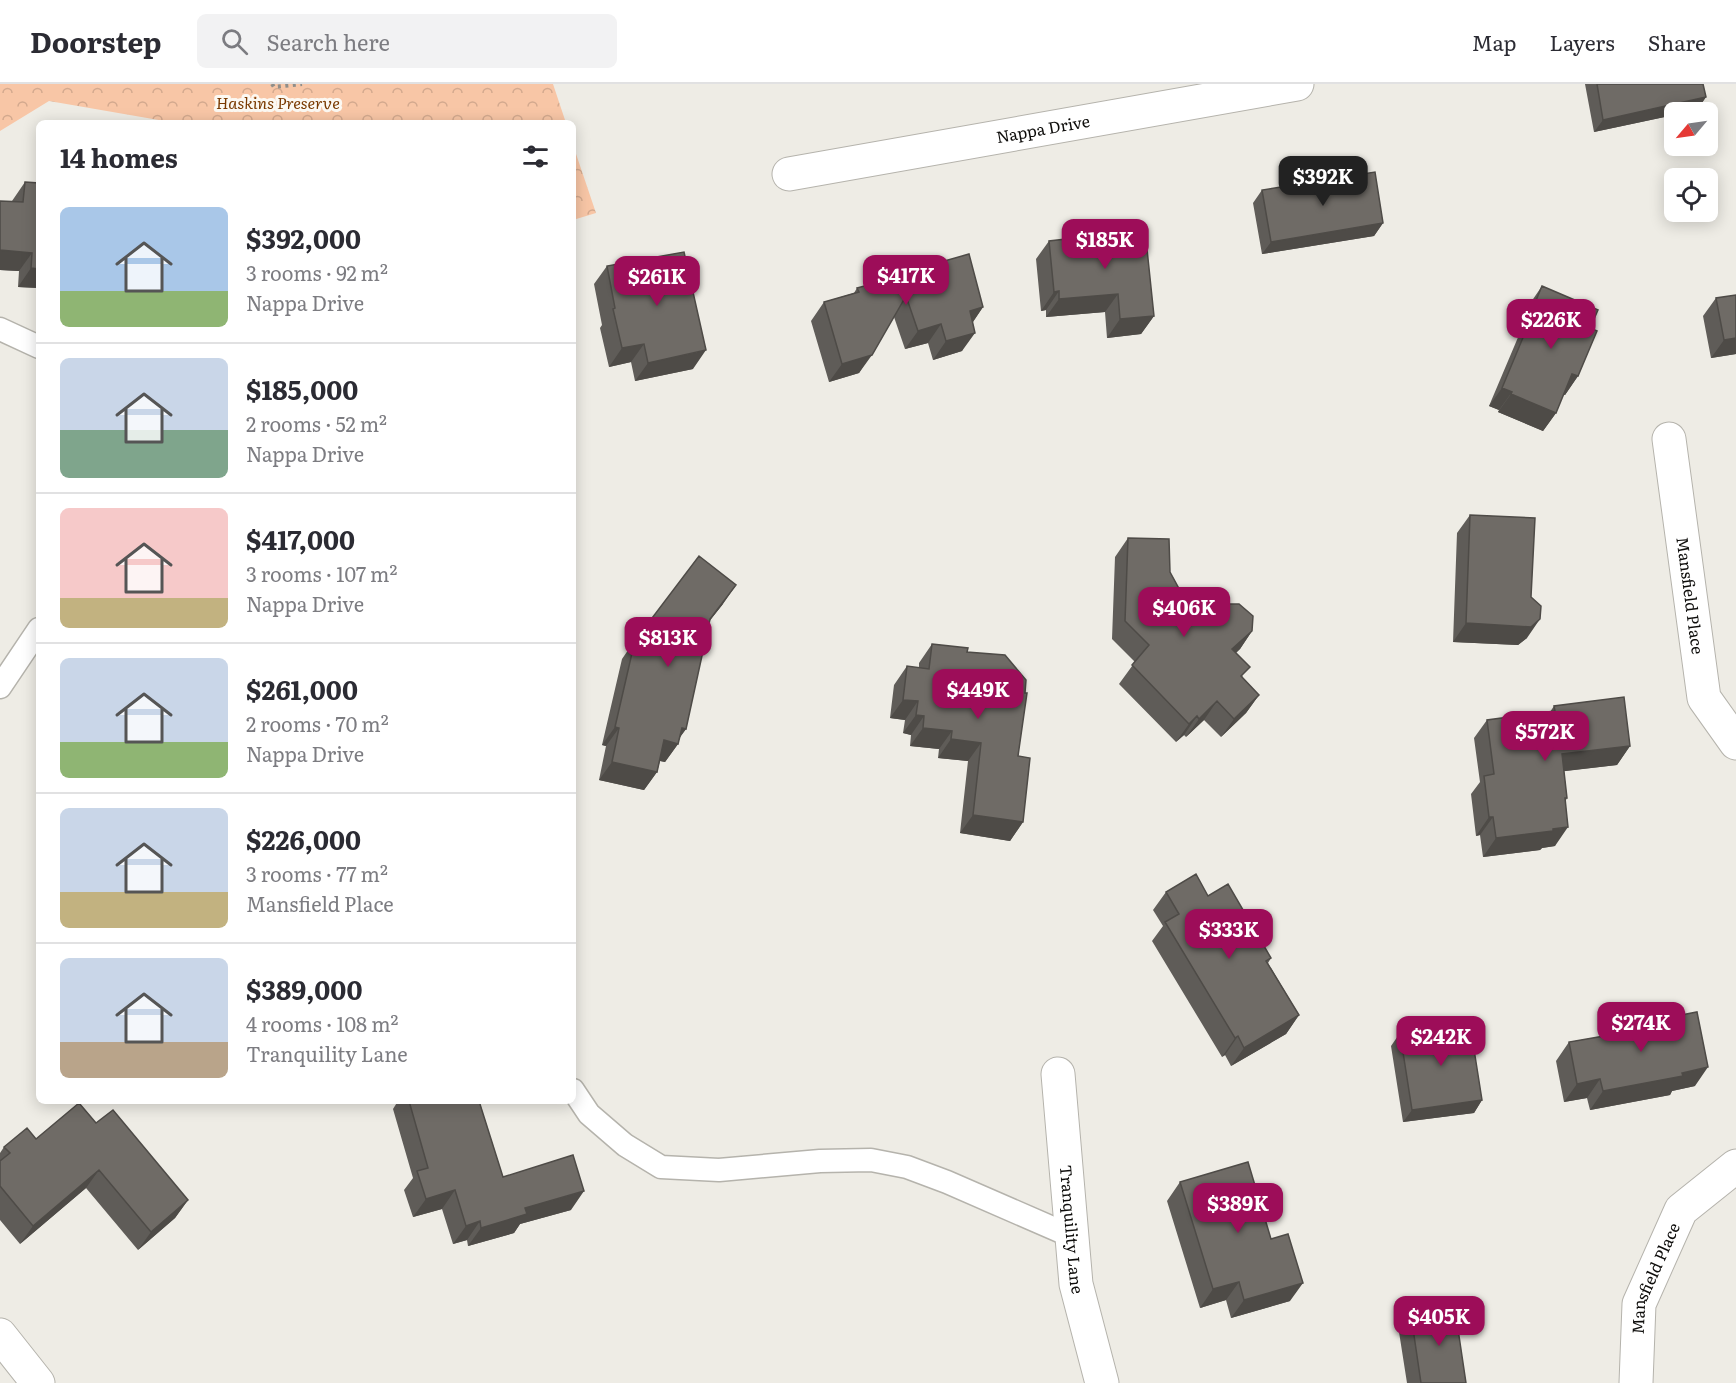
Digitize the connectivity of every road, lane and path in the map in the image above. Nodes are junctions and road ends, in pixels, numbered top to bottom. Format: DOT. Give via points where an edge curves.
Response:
graph roads {
  1 [pos="272,84"];
  2 [pos="302,84"];
  3 [pos="1297,84"];
  4 [pos="789,174"];
  5 [pos="0,329"];
  6 [pos="36,346"];
  7 [pos="1669,439"];
  8 [pos="36,633"];
  9 [pos="0,687"];
  10 [pos="1736,743"];
  11 [pos="1058,1074"];
  12 [pos="576,1094"];
  13 [pos="1736,1166"];
  14 [pos="1071,1236"];
  15 [pos="0,1335"];
  16 [pos="38,1383"];
  17 [pos="1102,1383"];
  18 [pos="1636,1383"];
  1 -- 2 [label="path"];
  3 -- 4 [label="street, Nappa Drive"];
  5 -- 6 [label="lane"];
  7 -- 10 [label="street, Mansfield Place" via="1704,698"];
  8 -- 9 [label="lane"];
  11 -- 14 [label="street, Tranquility Lane"];
  12 -- 14 [label="lane" via="589,1114 625,1145 661,1167 719,1170 871,1160 907,1167 947,1182"];
  13 -- 18 [label="street, Mansfield Place" via="1681,1210 1639,1304"];
  14 -- 17 [label="street, Tranquility Lane" via="1076,1284"];
  15 -- 16 [label="street"];
}
